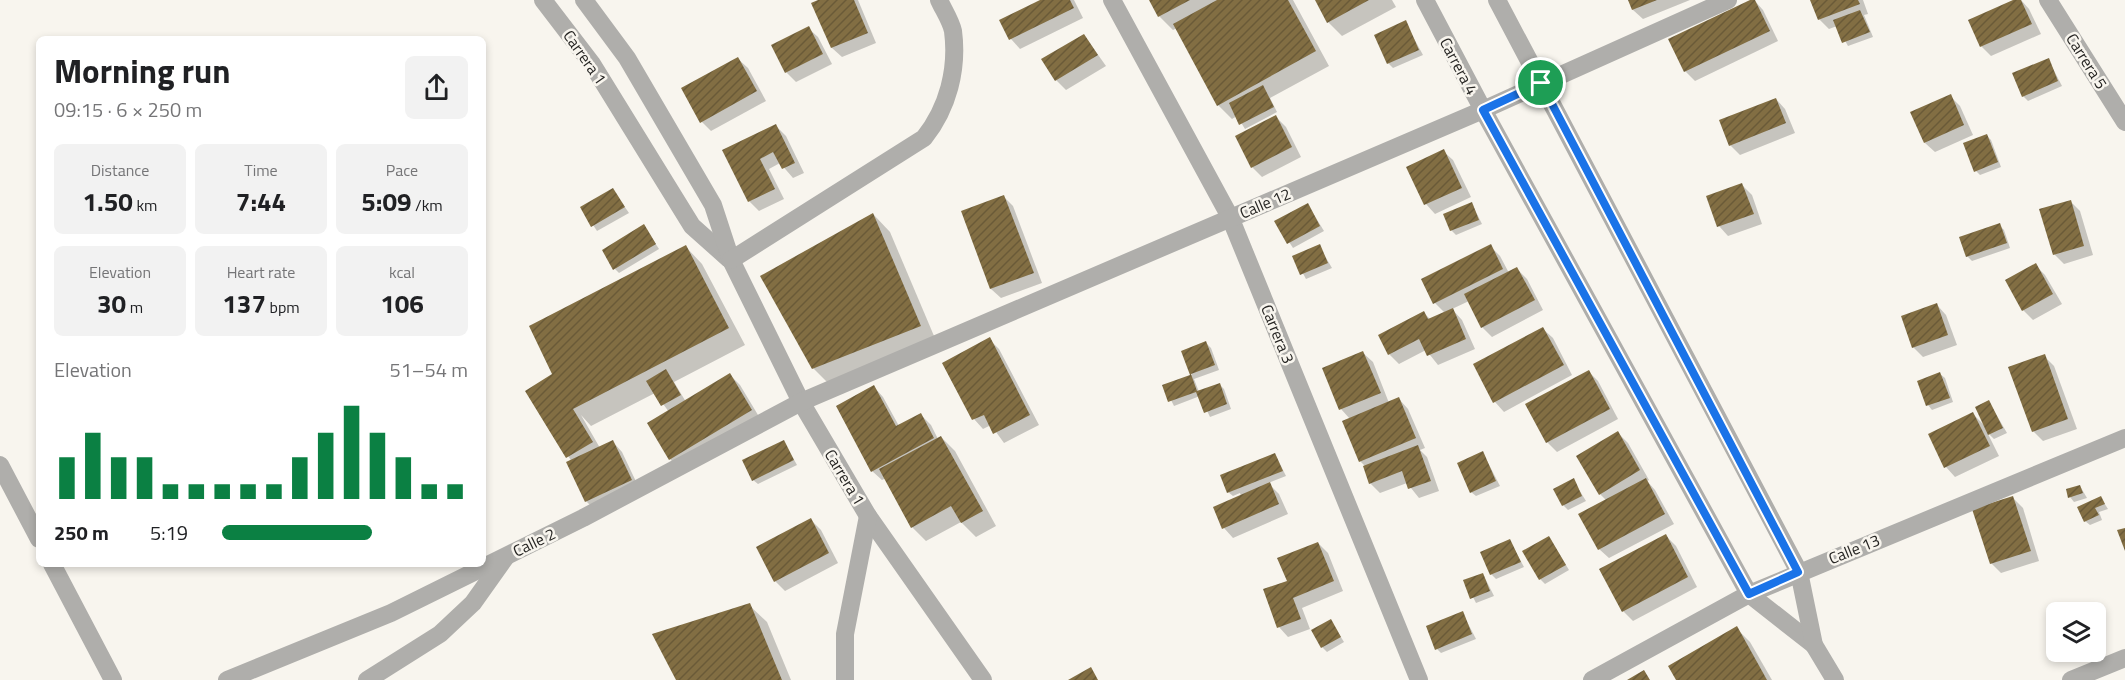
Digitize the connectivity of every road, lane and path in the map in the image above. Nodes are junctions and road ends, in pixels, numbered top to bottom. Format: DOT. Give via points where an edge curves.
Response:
graph roads {
  1 [pos="543,0"];
  2 [pos="584,0"];
  3 [pos="939,0"];
  4 [pos="1112,0"];
  5 [pos="1425,0"];
  6 [pos="1497,0"];
  7 [pos="1728,0"];
  8 [pos="2048,0"];
  9 [pos="1541,83"];
  10 [pos="1483,110"];
  11 [pos="2125,122"];
  12 [pos="1230,218"];
  13 [pos="731,260"];
  14 [pos="801,402"];
  15 [pos="2125,438"];
  16 [pos="0,465"];
  17 [pos="868,516"];
  18 [pos="36,533"];
  19 [pos="507,556"];
  20 [pos="486,566"];
  21 [pos="54,567"];
  22 [pos="485,567"];
  23 [pos="1798,572"];
  24 [pos="1749,594"];
  25 [pos="1814,645"];
  26 [pos="2125,658"];
  27 [pos="113,680"];
  28 [pos="227,680"];
  29 [pos="366,680"];
  30 [pos="845,680"];
  31 [pos="983,680"];
  32 [pos="1419,680"];
  33 [pos="1592,680"];
  34 [pos="1835,680"];
  35 [pos="2072,680"];
  1 -- 13 [label="street, Carrera 1" via="592,64 692,226"];
  2 -- 13 [label="street, Carrera 1" via="627,58 713,205"];
  3 -- 13 [label="street" via="953,29 951,87 937,122 924,138"];
  4 -- 12 [label="street, Carrera 3"];
  5 -- 10 [label="street, Carrera 4"];
  6 -- 9 [label="street"];
  7 -- 9 [label="street, Calle 12"];
  8 -- 11 [label="street, Carrera 5"];
  9 -- 10 [label="street, Calle 12"];
  9 -- 23 [label="street"];
  10 -- 12 [label="street, Calle 12"];
  10 -- 24 [label="street, Carrera 4"];
  12 -- 14 [label="street, Calle 12"];
  12 -- 32 [label="street, Carrera 3"];
  13 -- 14 [label="street, Carrera 1"];
  14 -- 17 [label="street, Carrera 1"];
  14 -- 19 [label="street, Calle 2"];
  15 -- 23 [label="street, Calle 13"];
  16 -- 18 [label="street"];
  17 -- 30 [label="street" via="845,634"];
  17 -- 31 [label="street, Carrera 1"];
  19 -- 20 [label="street, Calle 2"];
  19 -- 29 [label="street" via="473,603 440,634"];
  21 -- 27 [label="street"];
  22 -- 28 [label="street, Calle 2" via="391,613"];
  23 -- 24 [label="street, Calle 13"];
  23 -- 25 [label="street"];
  24 -- 25 [label="street, Carrera 4"];
  24 -- 33 [label="street, Calle 13"];
  25 -- 34 [label="street"];
  26 -- 35 [label="street"];
}
